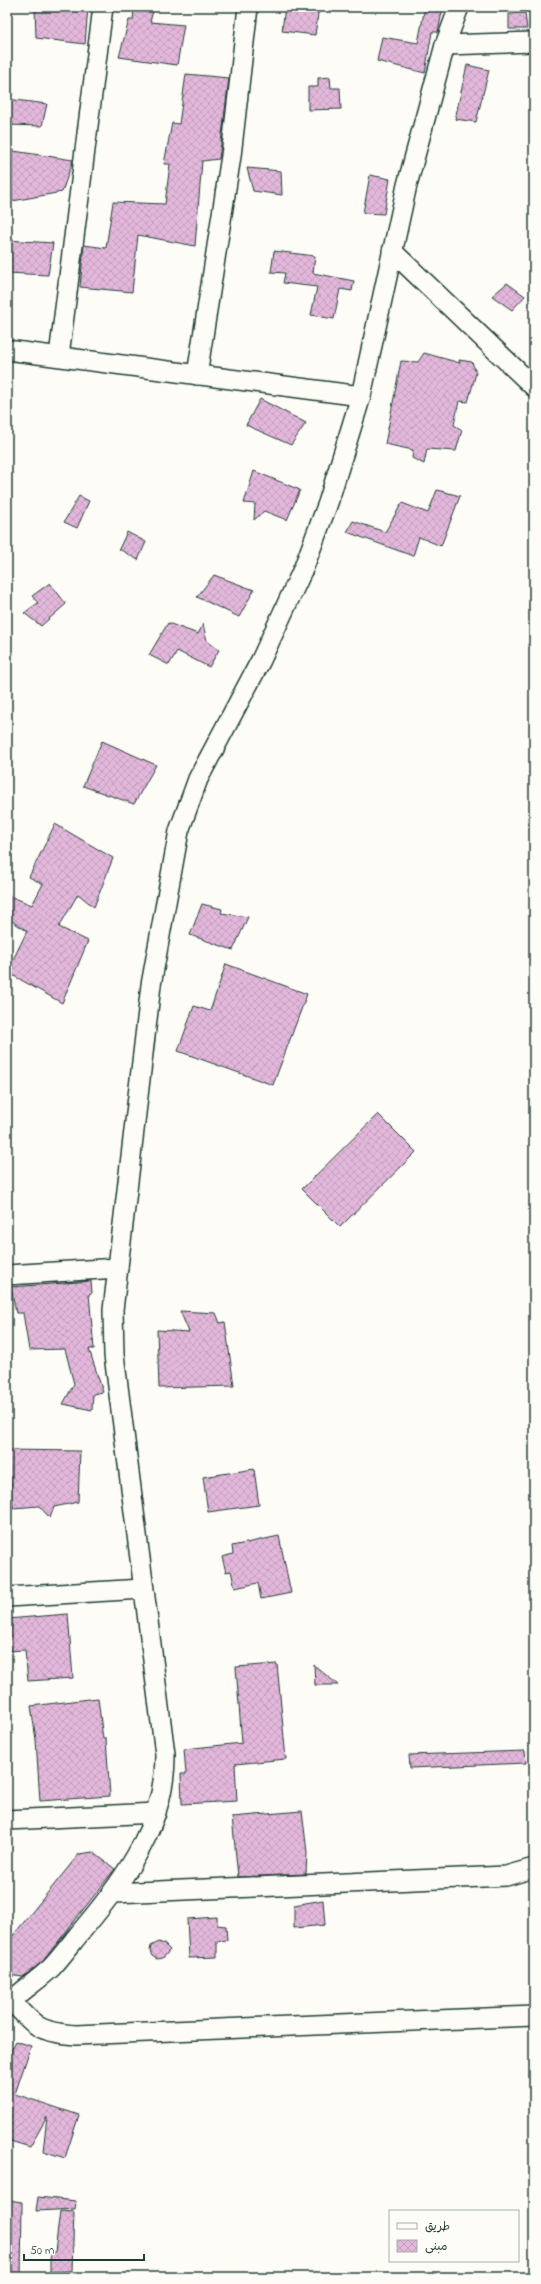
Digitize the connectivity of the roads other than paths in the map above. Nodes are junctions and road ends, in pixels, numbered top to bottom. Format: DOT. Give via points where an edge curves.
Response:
graph roads {
  1 [pos="103,7"];
  2 [pos="248,7"];
  3 [pos="459,7"];
  4 [pos="534,42"];
  5 [pos="445,45"];
  6 [pos="392,251"];
  7 [pos="7,350"];
  8 [pos="59,356"];
  9 [pos="198,376"];
  10 [pos="534,386"];
  11 [pos="362,396"];
  12 [pos="118,1268"];
  13 [pos="7,1275"];
  14 [pos="143,1589"];
  15 [pos="7,1597"];
  16 [pos="156,1813"];
  17 [pos="7,1820"];
  18 [pos="534,1868"];
  19 [pos="114,1892"];
  20 [pos="9,2003"];
  21 [pos="534,2016"];
  1 -- 8 [label="street"];
  2 -- 9 [label="street" via="231,156"];
  3 -- 5 [label="street"];
  4 -- 5 [label="street"];
  5 -- 6 [label="street"];
  6 -- 10 [label="street"];
  6 -- 11 [label="street"];
  7 -- 8 [label="street"];
  8 -- 9 [label="street"];
  9 -- 11 [label="street"];
  11 -- 12 [label="street" via="304,567 261,660 198,779 179,832 151,985"];
  12 -- 13 [label="street"];
  12 -- 14 [label="street" via="114,1310 114,1355"];
  14 -- 15 [label="street"];
  14 -- 16 [label="street" via="165,1754 165,1774"];
  16 -- 17 [label="street"];
  16 -- 19 [label="street" via="127,1875"];
  18 -- 19 [label="street" via="506,1876"];
  19 -- 20 [label="street" via="50,1968"];
  20 -- 21 [label="street" via="44,2031 76,2035"];
}
